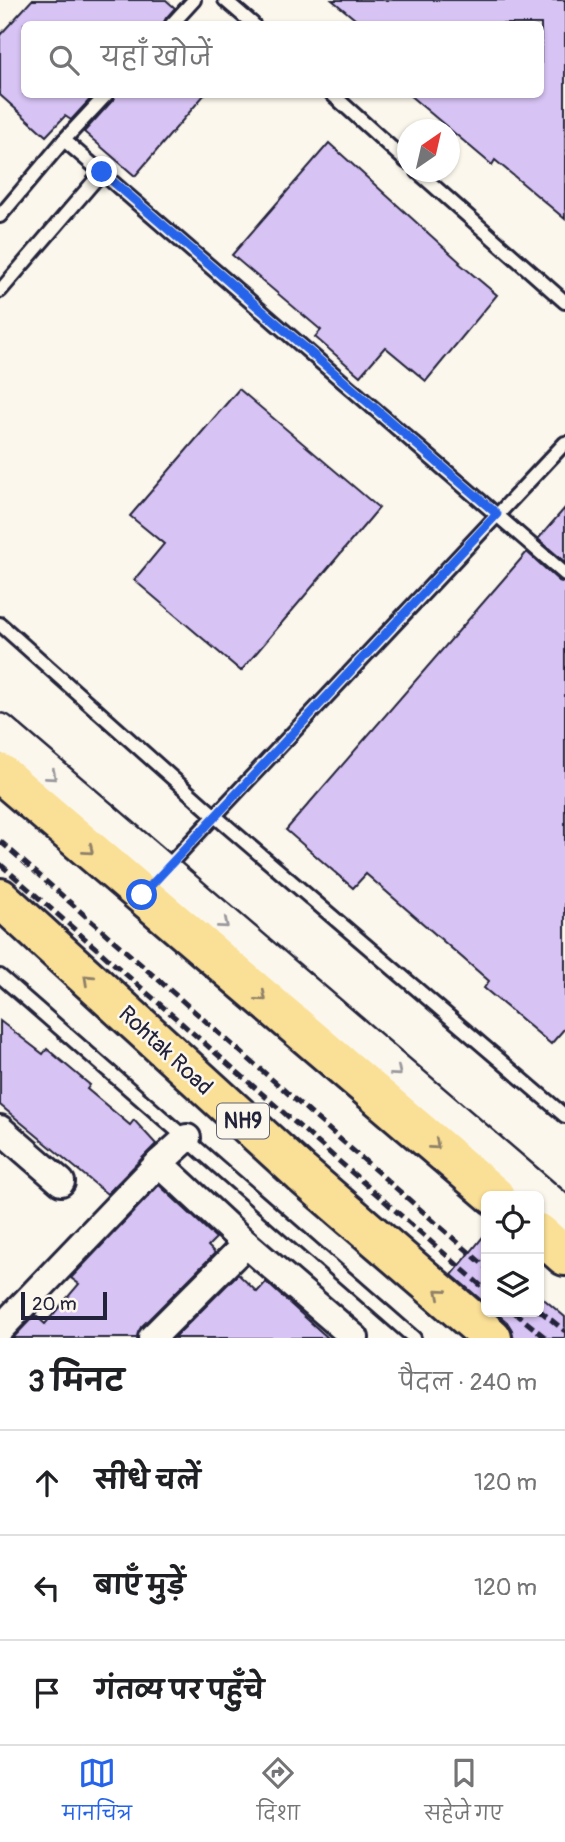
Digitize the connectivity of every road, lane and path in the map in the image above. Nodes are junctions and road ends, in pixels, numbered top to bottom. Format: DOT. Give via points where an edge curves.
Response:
graph roads {
  1 [pos="194,0"];
  2 [pos="225,0"];
  3 [pos="175,21"];
  4 [pos="250,21"];
  5 [pos="103,98"];
  6 [pos="336,98"];
  7 [pos="64,140"];
  8 [pos="397,152"];
  9 [pos="102,172"];
  10 [pos="429,182"];
  11 [pos="0,216"];
  12 [pos="0,291"];
  13 [pos="565,302"];
  14 [pos="565,443"];
  15 [pos="497,514"];
  16 [pos="565,574"];
  17 [pos="0,624"];
  18 [pos="0,731"];
  19 [pos="0,774"];
  20 [pos="215,816"];
  21 [pos="152,883"];
  22 [pos="0,898"];
  23 [pos="0,976"];
  24 [pos="565,1116"];
  25 [pos="0,1129"];
  26 [pos="187,1138"];
  27 [pos="159,1163"];
  28 [pos="61,1182"];
  29 [pos="490,1191"];
  30 [pos="565,1215"];
  31 [pos="544,1237"];
  32 [pos="246,1244"];
  33 [pos="565,1256"];
  34 [pos="0,1329"];
  35 [pos="168,1333"];
  36 [pos="355,1338"];
  37 [pos="414,1338"];
  38 [pos="492,1338"];
  1 -- 3 [label="lane"];
  2 -- 4 [label="lane"];
  5 -- 7 [label="lane"];
  6 -- 8 [label="lane"];
  7 -- 9 [label="lane"];
  7 -- 11 [label="lane"];
  9 -- 12 [label="lane"];
  9 -- 15 [label="lane"];
  10 -- 13 [label="lane"];
  14 -- 15 [label="lane"];
  15 -- 16 [label="lane"];
  15 -- 20 [label="lane"];
  17 -- 20 [label="lane"];
  18 -- 21 [label="street, one-way"];
  19 -- 21 [label="highway, one-way"];
  20 -- 21 [label="lane"];
  20 -- 24 [label="lane"];
  21 -- 29 [label="highway, one-way"];
  21 -- 30 [label="street, one-way"];
  38 -- 22 [label="highway, Rohtak Road / NH9, one-way" via="273,1147"];
  23 -- 26 [label="lane"];
  25 -- 28 [label="street"];
  26 -- 27 [label="street"];
  26 -- 37 [label="lane"];
  27 -- 32 [label="street"];
  27 -- 34 [label="street"];
  31 -- 33 [label="highway"];
  32 -- 35 [label="street"];
  32 -- 36 [label="street"];
}
